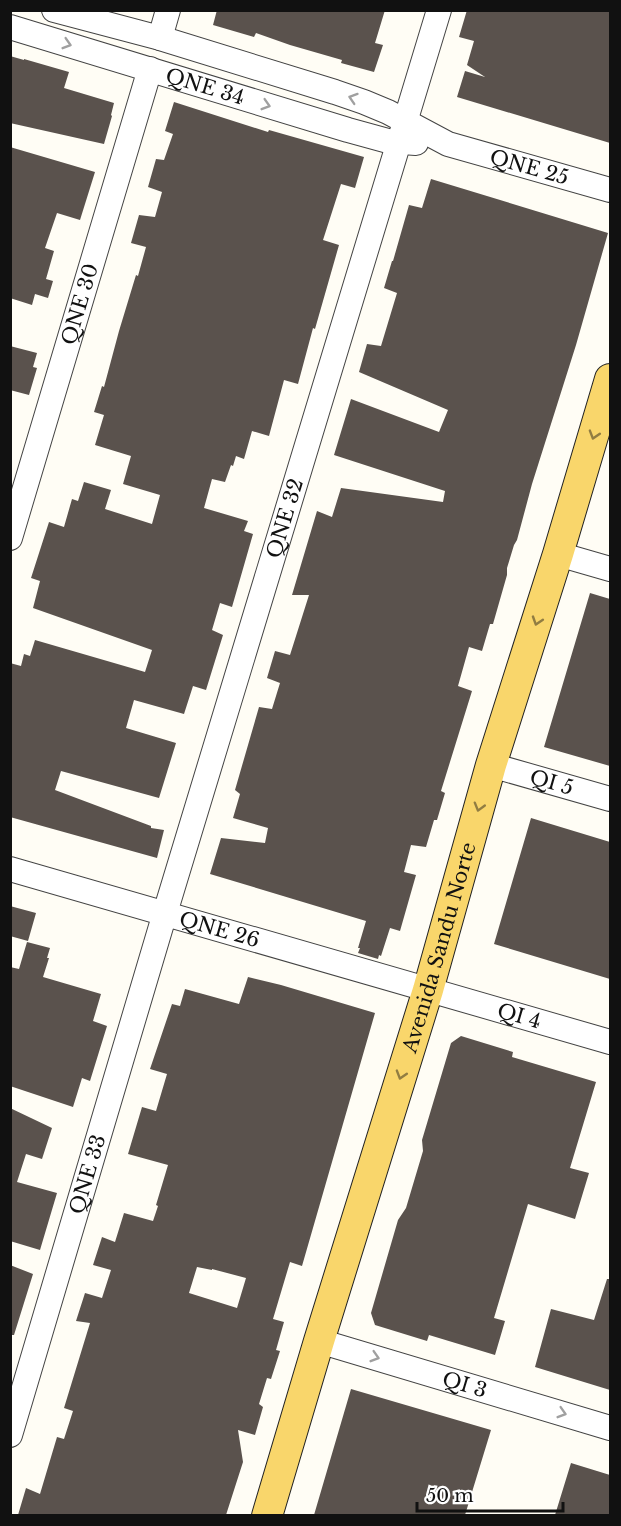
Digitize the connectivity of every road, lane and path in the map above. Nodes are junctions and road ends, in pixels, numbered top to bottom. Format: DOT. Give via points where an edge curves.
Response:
graph roads {
  1 [pos="54,10"];
  2 [pos="168,10"];
  3 [pos="439,10"];
  4 [pos="10,27"];
  5 [pos="160,38"];
  6 [pos="150,69"];
  7 [pos="403,133"];
  8 [pos="610,190"];
  9 [pos="610,379"];
  10 [pos="10,538"];
  11 [pos="558,554"];
  12 [pos="610,569"];
  13 [pos="491,765"];
  14 [pos="610,799"];
  15 [pos="10,869"];
  16 [pos="165,914"];
  17 [pos="428,990"];
  18 [pos="610,1042"];
  19 [pos="319,1341"];
  20 [pos="610,1428"];
  21 [pos="10,1435"];
  22 [pos="267,1515"];
  1 -- 5 [label="street, QNE 34"];
  2 -- 5 [label="street"];
  3 -- 7 [label="street, QNE 32"];
  4 -- 6 [label="street, QNE 34, one-way"];
  7 -- 5 [label="street, QNE 34, one-way" via="388,112 364,102"];
  6 -- 7 [label="street, QNE 34, one-way" via="388,141"];
  6 -- 10 [label="street, QNE 30"];
  7 -- 8 [label="street, QNE 25"];
  7 -- 16 [label="street, QNE 32"];
  9 -- 11 [label="main road, Avenida Sandu Norte, one-way"];
  11 -- 12 [label="street"];
  11 -- 13 [label="main road, Avenida Sandu Norte, one-way"];
  13 -- 14 [label="street, QI 5"];
  13 -- 17 [label="main road, Avenida Sandu Norte, one-way"];
  15 -- 16 [label="street, QNE 26"];
  16 -- 17 [label="street, QNE 26"];
  16 -- 21 [label="street, QNE 33"];
  17 -- 18 [label="street, QI 4"];
  17 -- 19 [label="main road, Avenida Sandu Norte, one-way"];
  19 -- 20 [label="street, QI 3, one-way"];
  19 -- 22 [label="main road, Avenida Sandu Norte"];
}
